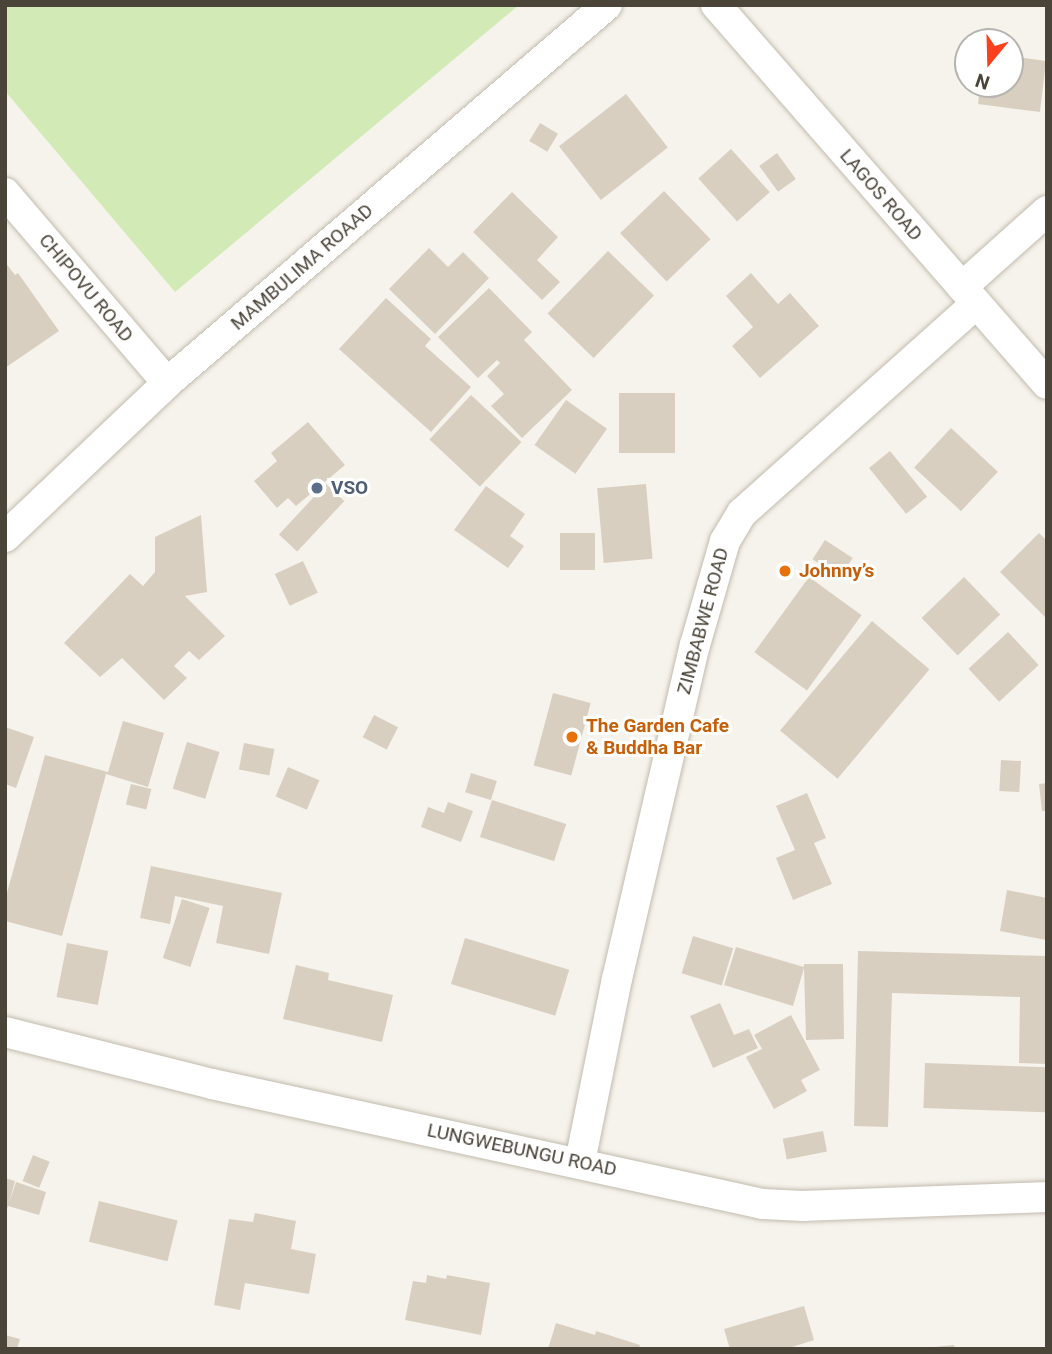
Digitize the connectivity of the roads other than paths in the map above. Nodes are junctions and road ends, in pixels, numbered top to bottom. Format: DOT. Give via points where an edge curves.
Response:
graph roads {
  1 [pos="607,5"];
  2 [pos="716,5"];
  3 [pos="5,193"];
  4 [pos="1047,211"];
  5 [pos="969,296"];
  6 [pos="167,383"];
  7 [pos="1047,384"];
  8 [pos="5,537"];
  9 [pos="5,1032"];
  10 [pos="580,1162"];
  11 [pos="1047,1197"];
  1 -- 6 [label="street, MAMBULIMA ROAAD"];
  2 -- 5 [label="street, LAGOS ROAD"];
  3 -- 6 [label="street, CHIPOVU ROAD"];
  4 -- 5 [label="street, ZIMBABWE ROAD"];
  5 -- 7 [label="street, LAGOS ROAD"];
  5 -- 10 [label="street, ZIMBABWE ROAD" via="742,513 725,541 695,645 623,952"];
  6 -- 8 [label="street, MAMBULIMA ROAAD"];
  9 -- 10 [label="street, LUNGWEBUNGU ROAD" via="212,1084"];
  10 -- 11 [label="street, LUNGWEBUNGU ROAD" via="763,1204"];
}
